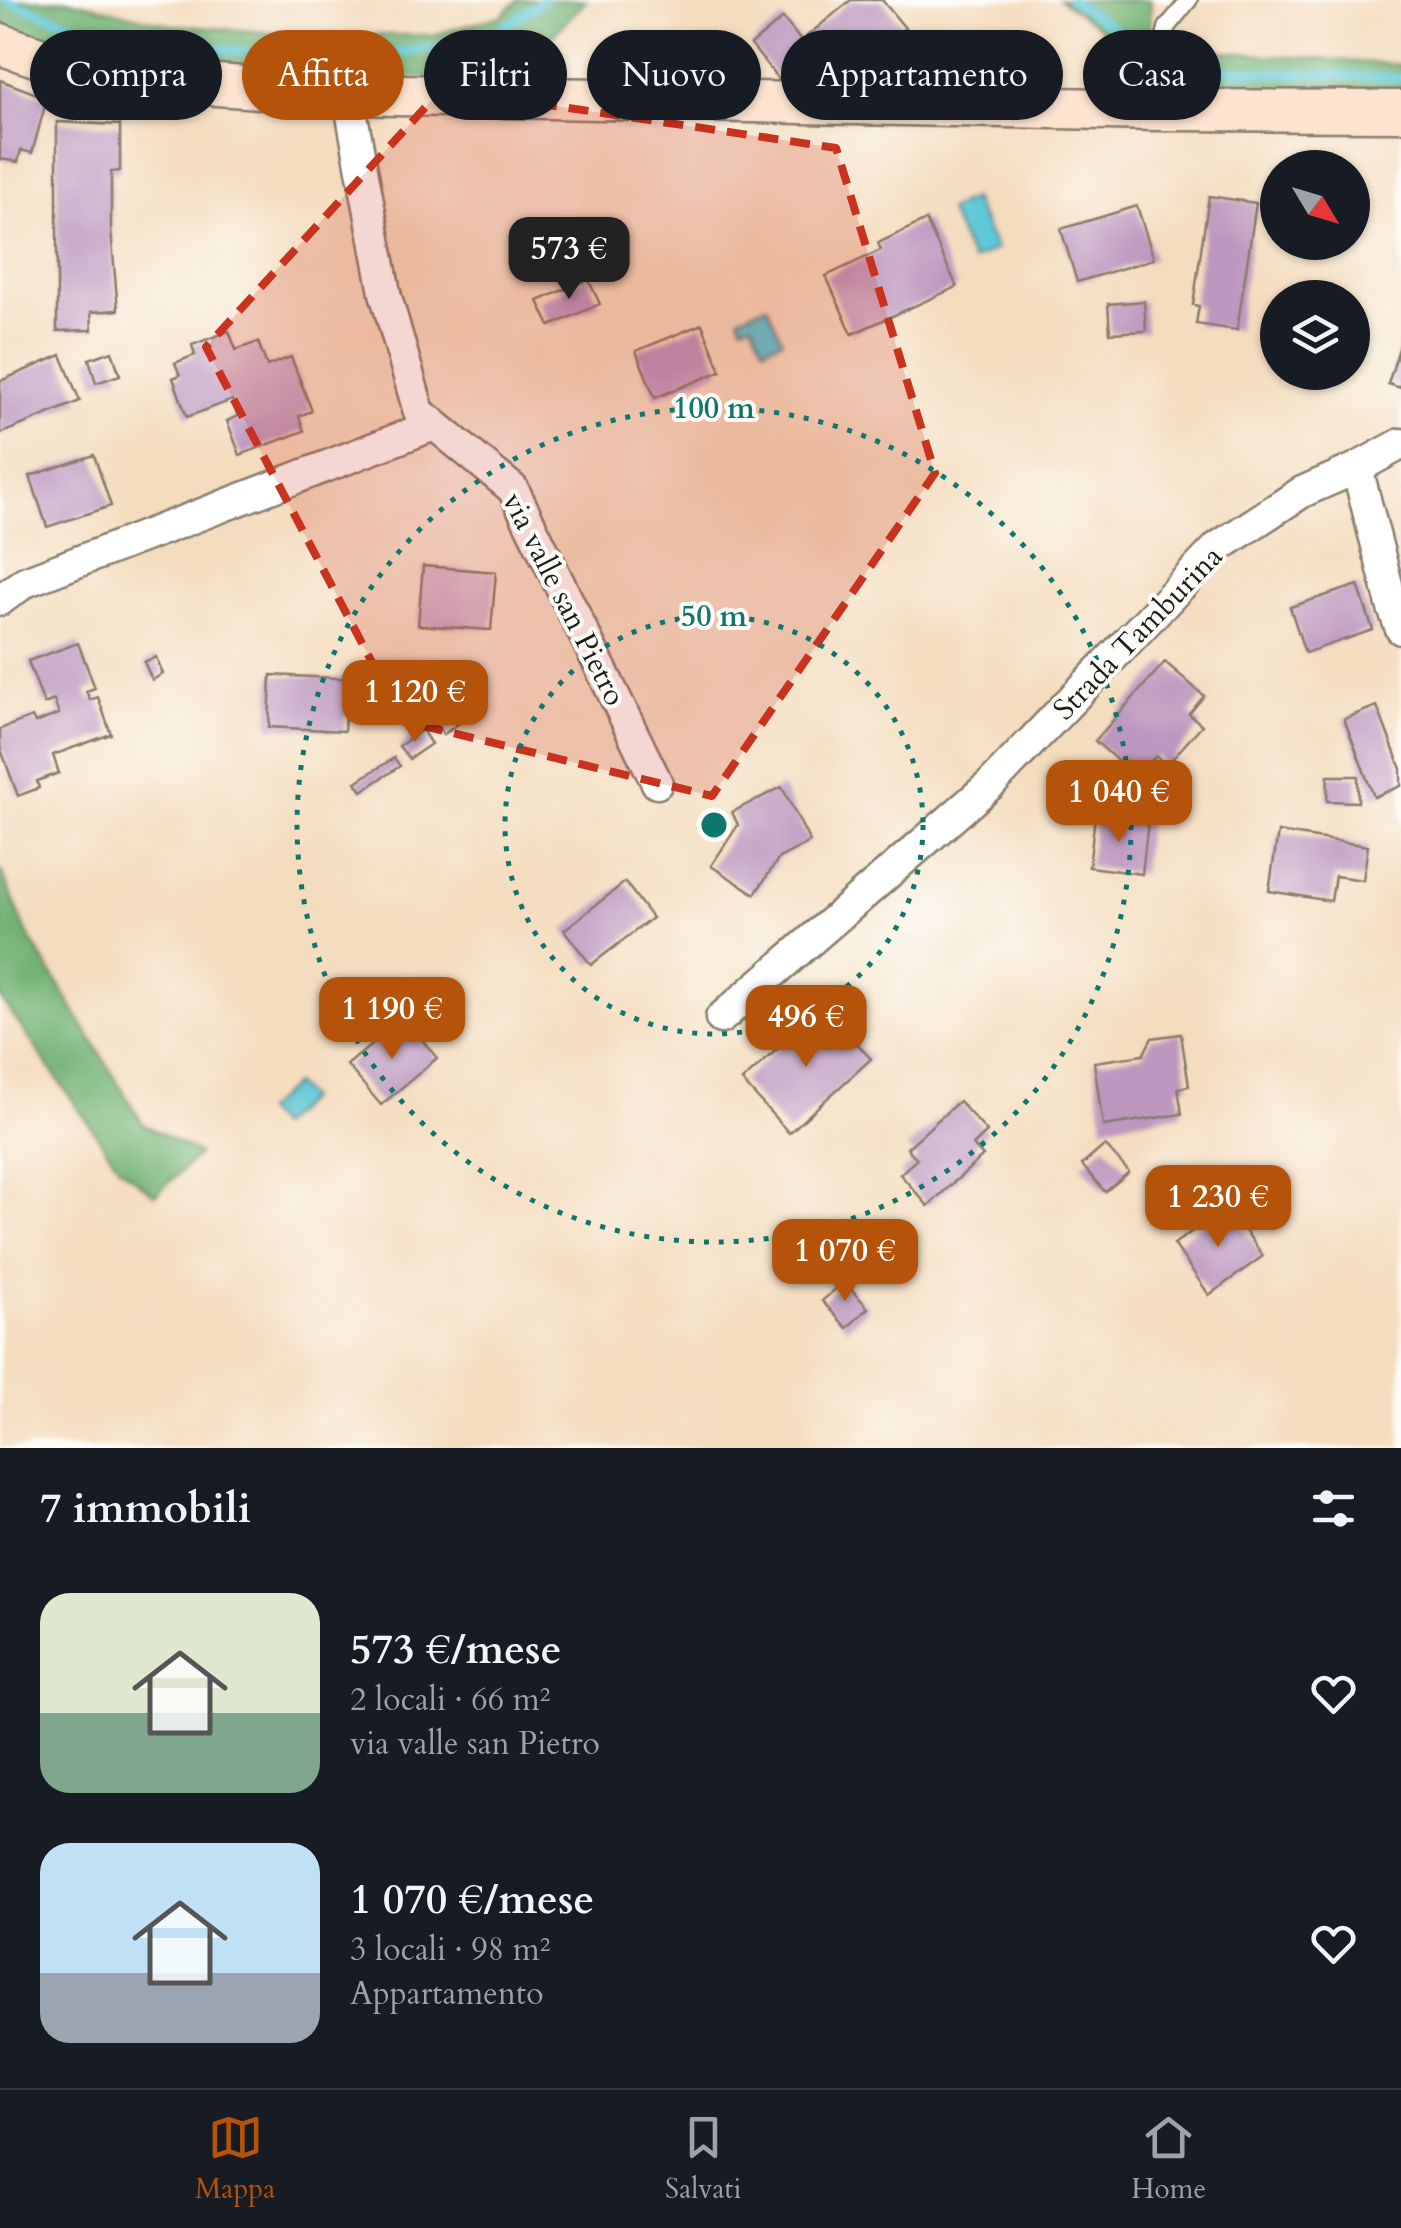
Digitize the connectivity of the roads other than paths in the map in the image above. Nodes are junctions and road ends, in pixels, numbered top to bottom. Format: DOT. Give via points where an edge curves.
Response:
graph roads {
  1 [pos="1190,0"];
  2 [pos="1166,30"];
  3 [pos="0,44"];
  4 [pos="242,86"];
  5 [pos="404,95"];
  6 [pos="1083,108"];
  7 [pos="1221,110"];
  8 [pos="1401,111"];
  9 [pos="353,120"];
  10 [pos="434,425"];
  11 [pos="1401,444"];
  12 [pos="1357,468"];
  13 [pos="0,600"];
  14 [pos="1401,629"];
  15 [pos="656,784"];
  16 [pos="721,1018"];
  1 -- 2 [label="lane"];
  3 -- 4 [label="street" via="98,76"];
  5 -- 6 [label="street"];
  7 -- 8 [label="street"];
  9 -- 10 [label="street, via valle san Pietro" via="385,293 419,412"];
  10 -- 13 [label="street" via="25,582"];
  10 -- 15 [label="street, via valle san Pietro" via="513,489"];
  11 -- 12 [label="street, Strada Tamburina"];
  12 -- 14 [label="street"];
  12 -- 16 [label="street, Strada Tamburina" via="1302,492 1218,547 991,784"];
}
